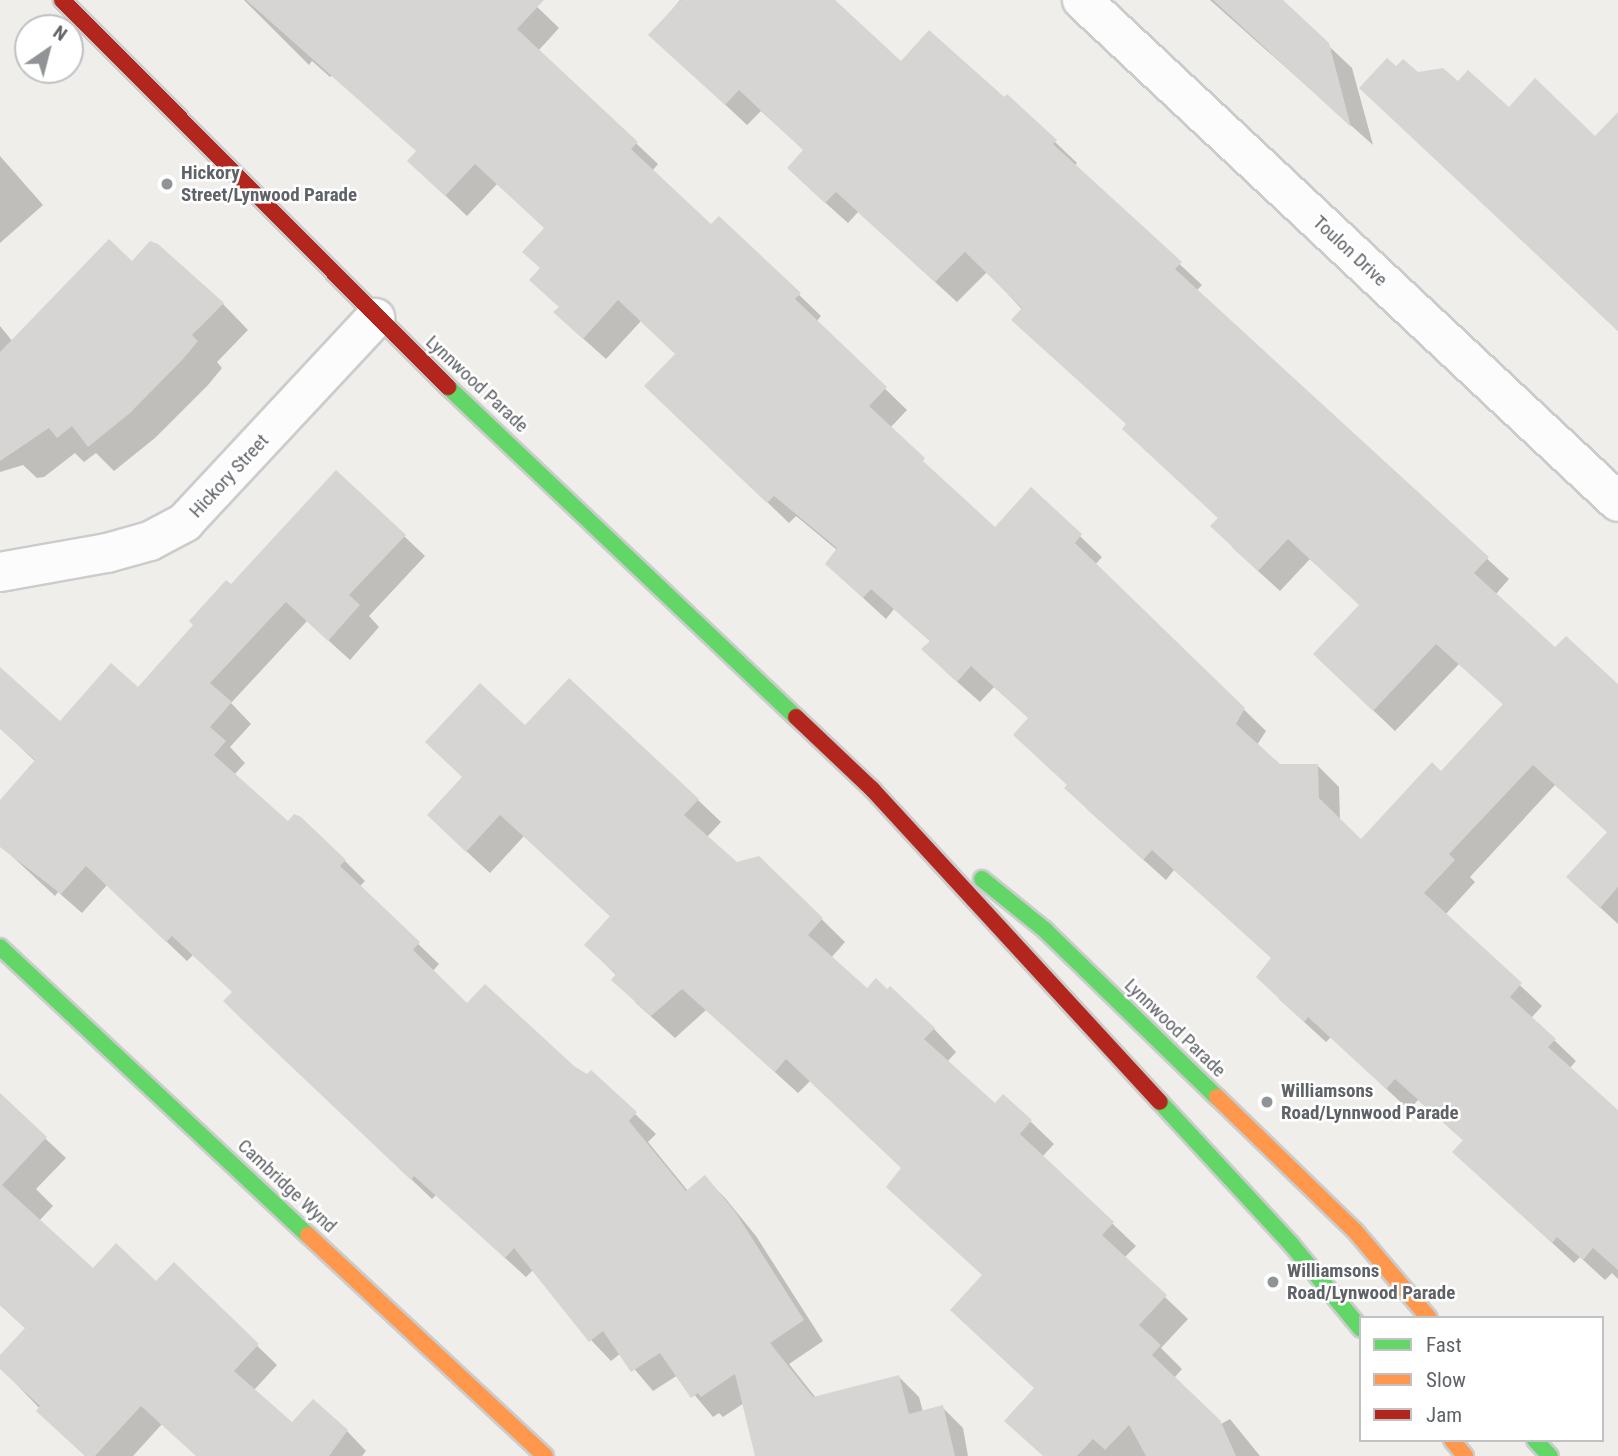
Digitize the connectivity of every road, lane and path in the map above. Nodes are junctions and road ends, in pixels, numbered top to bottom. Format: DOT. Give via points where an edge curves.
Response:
graph roads {
  1 [pos="62,0"];
  2 [pos="1082,0"];
  3 [pos="375,318"];
  4 [pos="1618,502"];
  5 [pos="0,572"];
  6 [pos="872,789"];
  7 [pos="0,947"];
  8 [pos="1427,1316"];
  9 [pos="1359,1327"];
  10 [pos="1454,1442"];
  11 [pos="1537,1442"];
  12 [pos="545,1456"];
  13 [pos="1465,1456"];
  14 [pos="1550,1456"];
  1 -- 3 [label="main road, Lynnwood Parade"];
  2 -- 4 [label="street, Toulon Drive"];
  3 -- 5 [label="street, Hickory Street" via="186,522 150,541 107,553"];
  3 -- 6 [label="main road, Lynnwood Parade"];
  6 -- 8 [label="main road, Lynnwood Parade" via="1045,930 1355,1231"];
  6 -- 9 [label="main road, Lynnwood Parade" via="1291,1244"];
  7 -- 12 [label="main road, Cambridge Wynd"];
  10 -- 13 [label="main road"];
  11 -- 14 [label="main road"];
}
